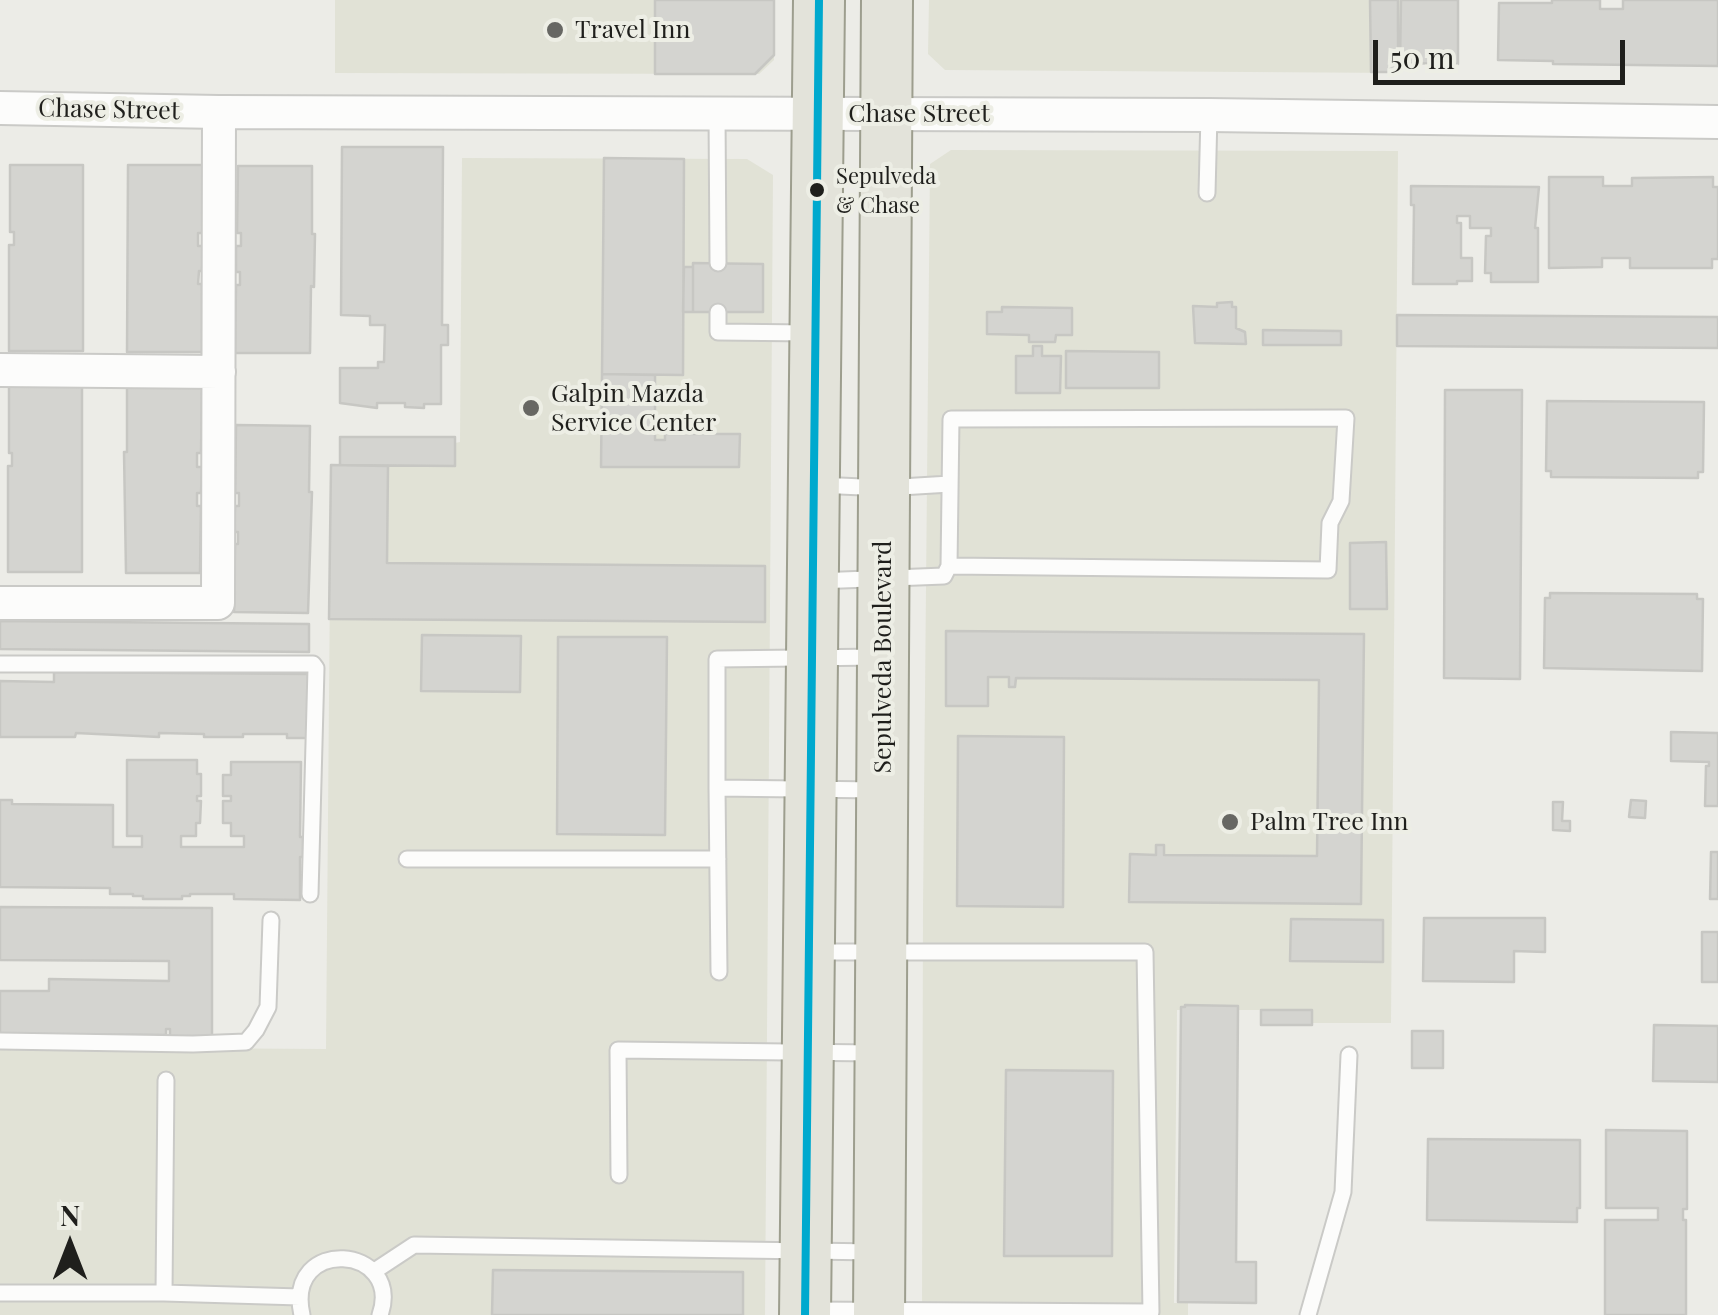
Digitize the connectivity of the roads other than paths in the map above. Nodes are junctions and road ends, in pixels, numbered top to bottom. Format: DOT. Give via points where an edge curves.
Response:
graph roads {
  1 [pos="819,0"];
  2 [pos="887,0"];
  3 [pos="0,108"];
  4 [pos="219,112"];
  5 [pos="716,113"];
  6 [pos="817,113"];
  7 [pos="886,114"];
  8 [pos="1209,115"];
  9 [pos="1718,122"];
  10 [pos="1207,193"];
  11 [pos="718,263"];
  12 [pos="718,312"];
  13 [pos="815,333"];
  14 [pos="0,370"];
  15 [pos="219,372"];
  16 [pos="950,484"];
  17 [pos="814,485"];
  18 [pos="884,488"];
  19 [pos="949,566"];
  20 [pos="884,580"];
  21 [pos="813,581"];
  22 [pos="0,603"];
  23 [pos="883,657"];
  24 [pos="812,658"];
  25 [pos="0,664"];
  26 [pos="717,788"];
  27 [pos="811,788"];
  28 [pos="882,790"];
  29 [pos="407,859"];
  30 [pos="718,859"];
  31 [pos="310,894"];
  32 [pos="271,920"];
  33 [pos="809,952"];
  34 [pos="881,952"];
  35 [pos="719,972"];
  36 [pos="0,1041"];
  37 [pos="808,1051"];
  38 [pos="881,1053"];
  39 [pos="1349,1055"];
  40 [pos="166,1080"];
  41 [pos="619,1175"];
  42 [pos="806,1250"];
  43 [pos="879,1252"];
  44 [pos="373,1272"];
  45 [pos="0,1293"];
  46 [pos="164,1293"];
  47 [pos="300,1297"];
  48 [pos="805,1312"];
  49 [pos="879,1313"];
  50 [pos="1156,1314"];
  51 [pos="302,1315"];
  52 [pos="380,1315"];
  53 [pos="1308,1315"];
  1 -- 6 [label="main road"];
  2 -- 7 [label="main road, Sepulveda Boulevard"];
  3 -- 4 [label="street, Chase Street"];
  4 -- 5 [label="street, Chase Street"];
  4 -- 15 [label="street"];
  5 -- 6 [label="street, Chase Street"];
  5 -- 11 [label="lane"];
  6 -- 7 [label="street, Chase Street"];
  6 -- 13 [label="main road"];
  7 -- 8 [label="street, Chase Street"];
  7 -- 18 [label="main road, Sepulveda Boulevard"];
  8 -- 9 [label="street, Chase Street"];
  8 -- 10 [label="lane"];
  12 -- 13 [label="lane" via="718,332"];
  13 -- 17 [label="main road"];
  14 -- 15 [label="street"];
  15 -- 22 [label="street" via="218,603"];
  16 -- 18 [label="lane"];
  16 -- 19 [label="lane"];
  16 -- 19 [label="lane" via="951,418 1346,418 1342,500 1330,523 1328,570"];
  17 -- 18 [label="lane"];
  17 -- 21 [label="main road"];
  18 -- 20 [label="main road, Sepulveda Boulevard"];
  19 -- 20 [label="lane" via="944,576"];
  20 -- 21 [label="lane"];
  20 -- 23 [label="main road, Sepulveda Boulevard"];
  21 -- 24 [label="main road"];
  23 -- 24 [label="lane"];
  23 -- 28 [label="main road, Sepulveda Boulevard"];
  24 -- 26 [label="lane" via="716,660"];
  24 -- 27 [label="main road"];
  25 -- 31 [label="lane" via="313,664"];
  26 -- 27 [label="lane"];
  26 -- 30 [label="lane"];
  27 -- 28 [label="lane"];
  27 -- 33 [label="main road"];
  28 -- 34 [label="main road, Sepulveda Boulevard"];
  29 -- 30 [label="lane"];
  30 -- 35 [label="lane"];
  32 -- 36 [label="lane" via="268,1007 246,1042"];
  33 -- 34 [label="lane"];
  33 -- 37 [label="main road"];
  34 -- 38 [label="main road, Sepulveda Boulevard"];
  34 -- 50 [label="lane" via="1145,952"];
  37 -- 38 [label="lane"];
  37 -- 41 [label="lane" via="618,1050"];
  37 -- 42 [label="main road"];
  38 -- 43 [label="main road, Sepulveda Boulevard"];
  39 -- 53 [label="lane" via="1343,1192"];
  40 -- 46 [label="lane"];
  42 -- 43 [label="lane"];
  42 -- 44 [label="lane" via="414,1245"];
  42 -- 48 [label="main road"];
  43 -- 49 [label="main road, Sepulveda Boulevard"];
  44 -- 47 [label="lane" via="355,1260 326,1260 306,1276"];
  44 -- 52 [label="lane" via="383,1290"];
  45 -- 46 [label="lane"];
  46 -- 47 [label="lane"];
  47 -- 51 [label="lane"];
  48 -- 49 [label="lane"];
  49 -- 50 [label="lane"];
}
